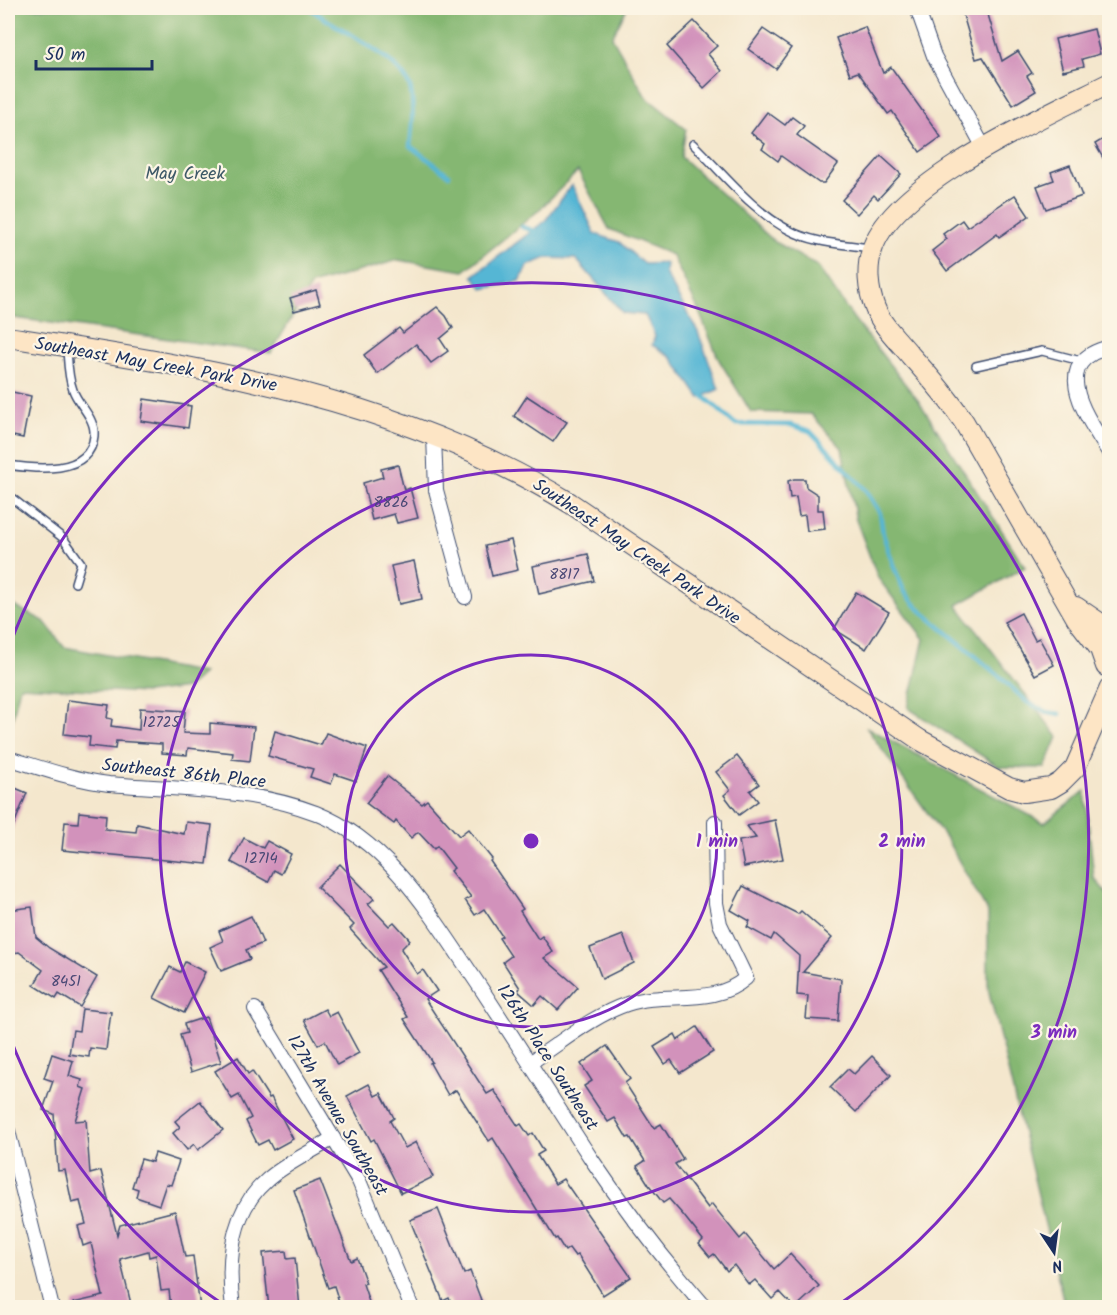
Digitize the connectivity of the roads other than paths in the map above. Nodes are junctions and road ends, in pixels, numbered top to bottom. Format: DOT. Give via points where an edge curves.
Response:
graph roads {
  1 [pos="917,8"];
  2 [pos="1110,83"];
  3 [pos="693,144"];
  4 [pos="984,148"];
  5 [pos="872,249"];
  6 [pos="8,337"];
  7 [pos="67,346"];
  8 [pos="1110,347"];
  9 [pos="1081,361"];
  10 [pos="976,366"];
  11 [pos="434,436"];
  12 [pos="1110,454"];
  13 [pos="8,465"];
  14 [pos="8,495"];
  15 [pos="75,583"];
  16 [pos="465,597"];
  17 [pos="1068,603"];
  18 [pos="1110,630"];
  19 [pos="1109,673"];
  20 [pos="1110,721"];
  21 [pos="1082,757"];
  22 [pos="8,758"];
  23 [pos="715,822"];
  24 [pos="352,834"];
  25 [pos="255,1009"];
  26 [pos="531,1062"];
  27 [pos="8,1131"];
  28 [pos="333,1138"];
  29 [pos="52,1308"];
  30 [pos="233,1308"];
  31 [pos="412,1308"];
  32 [pos="706,1308"];
  1 -- 4 [label="street" via="933,56"];
  2 -- 4 [label="street, Southeast May Creek Park Drive"];
  3 -- 5 [label="lane" via="766,215 790,231"];
  4 -- 5 [label="street, Southeast May Creek Park Drive" via="903,205 885,225"];
  5 -- 17 [label="street, Southeast May Creek Park Drive" via="869,290 876,310 948,398"];
  6 -- 7 [label="street, Southeast May Creek Park Drive"];
  7 -- 11 [label="street, Southeast May Creek Park Drive" via="257,380 344,404"];
  7 -- 13 [label="lane" via="74,392 90,419 94,436 87,452 74,464 50,469"];
  8 -- 9 [label="street"];
  9 -- 10 [label="lane" via="1042,351"];
  9 -- 12 [label="street" via="1075,379 1078,400"];
  11 -- 16 [label="street" via="435,490"];
  11 -- 21 [label="street, Southeast May Creek Park Drive" via="551,492 920,740 996,783 1024,792 1051,788"];
  14 -- 15 [label="lane" via="63,538 81,563"];
  17 -- 18 [label="street, Southeast May Creek Park Drive"];
  17 -- 19 [label="street, Southeast May Creek Park Drive" via="1100,649"];
  19 -- 21 [label="street, Southeast May Creek Park Drive"];
  20 -- 21 [label="street, Southeast May Creek Park Drive"];
  22 -- 24 [label="street, Southeast 86th Place" via="75,778 222,791 282,802 318,814"];
  23 -- 26 [label="street" via="720,924 746,978 736,987 710,996 627,1004 599,1017"];
  24 -- 26 [label="street, 126th Place Southeast" via="391,865 422,901"];
  25 -- 28 [label="street, 127th Avenue Southeast"];
  26 -- 32 [label="street, 126th Place Southeast" via="592,1160 661,1256"];
  27 -- 29 [label="street"];
  28 -- 30 [label="street" via="268,1179 245,1206 233,1237"];
  28 -- 31 [label="street, 127th Avenue Southeast" via="359,1180"];
}
